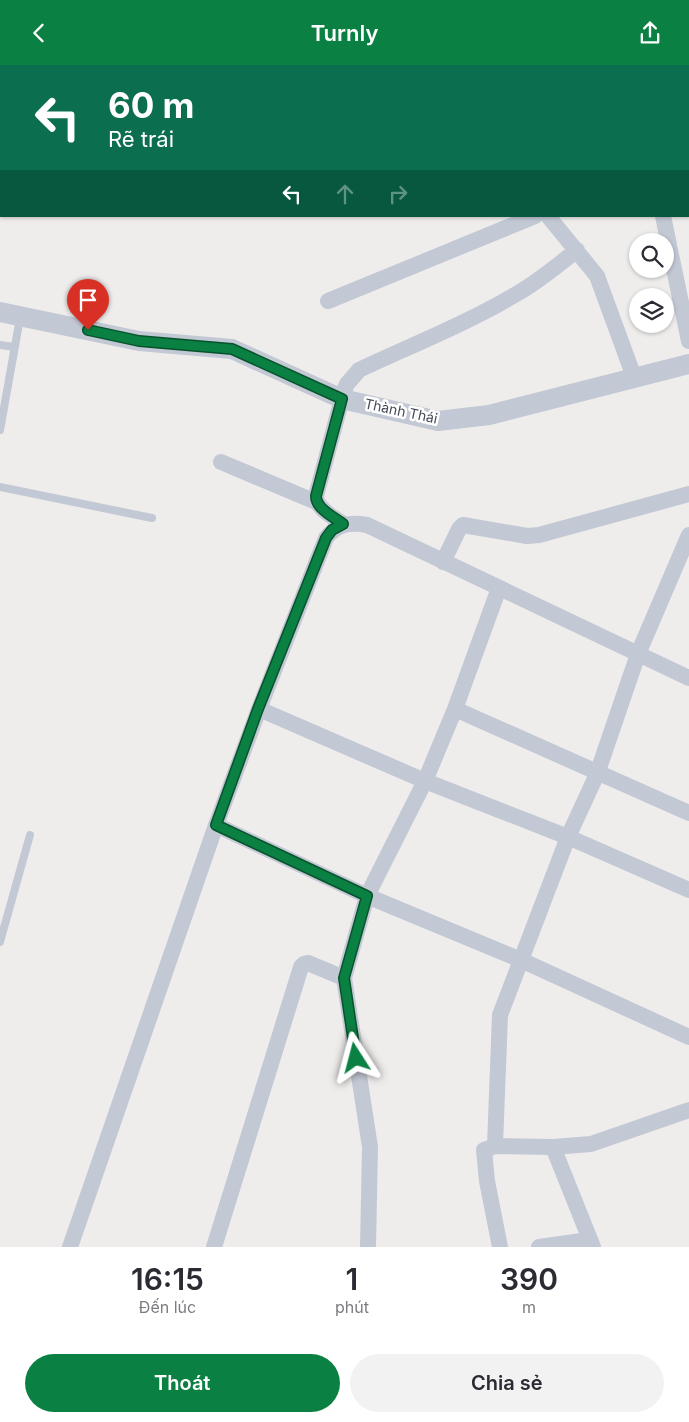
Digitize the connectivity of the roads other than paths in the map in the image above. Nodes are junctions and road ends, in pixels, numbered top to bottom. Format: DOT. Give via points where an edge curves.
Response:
graph roads {
  1 [pos="533,217"];
  2 [pos="549,217"];
  3 [pos="663,217"];
  4 [pos="577,250"];
  5 [pos="328,301"];
  6 [pos="0,311"];
  7 [pos="20,316"];
  8 [pos="689,341"];
  9 [pos="0,345"];
  10 [pos="15,347"];
  11 [pos="689,364"];
  12 [pos="634,377"];
  13 [pos="342,399"];
  14 [pos="0,430"];
  15 [pos="222,461"];
  16 [pos="0,487"];
  17 [pos="689,494"];
  18 [pos="316,502"];
  19 [pos="152,518"];
  20 [pos="343,524"];
  21 [pos="689,535"];
  22 [pos="444,562"];
  23 [pos="499,588"];
  24 [pos="638,654"];
  25 [pos="689,678"];
  26 [pos="258,709"];
  27 [pos="455,709"];
  28 [pos="597,774"];
  29 [pos="425,781"];
  30 [pos="689,813"];
  31 [pos="216,825"];
  32 [pos="30,835"];
  33 [pos="568,837"];
  34 [pos="689,890"];
  35 [pos="367,896"];
  36 [pos="0,942"];
  37 [pos="521,960"];
  38 [pos="344,978"];
  39 [pos="689,1037"];
  40 [pos="689,1110"];
  41 [pos="495,1146"];
  42 [pos="553,1147"];
  43 [pos="591,1243"];
  44 [pos="70,1247"];
  45 [pos="214,1247"];
  46 [pos="368,1247"];
  47 [pos="500,1247"];
  48 [pos="539,1247"];
  1 -- 5 [label="street"];
  2 -- 4 [label="street"];
  3 -- 8 [label="street"];
  4 -- 12 [label="street" via="597,276"];
  4 -- 13 [label="street" via="540,279 482,313 358,370 347,384"];
  6 -- 7 [label="street, Thành Thái"];
  7 -- 10 [label="lane"];
  7 -- 13 [label="street, Thành Thái" via="139,341 232,349"];
  9 -- 10 [label="lane"];
  10 -- 14 [label="lane"];
  11 -- 12 [label="street, Thành Thái"];
  12 -- 13 [label="street, Thành Thái" via="489,415 438,421"];
  13 -- 18 [label="street"];
  15 -- 18 [label="street"];
  16 -- 19 [label="lane"];
  17 -- 22 [label="street" via="539,535 527,536 463,525"];
  18 -- 20 [label="street"];
  20 -- 22 [label="street" via="367,525"];
  20 -- 26 [label="street" via="326,538"];
  21 -- 24 [label="street"];
  22 -- 23 [label="street"];
  23 -- 24 [label="street"];
  23 -- 27 [label="street"];
  24 -- 25 [label="street"];
  24 -- 28 [label="street"];
  26 -- 29 [label="street"];
  26 -- 31 [label="street"];
  27 -- 28 [label="street"];
  27 -- 29 [label="street"];
  28 -- 30 [label="street"];
  28 -- 33 [label="street"];
  29 -- 33 [label="street"];
  29 -- 35 [label="street"];
  31 -- 35 [label="street"];
  31 -- 44 [label="street"];
  32 -- 36 [label="lane"];
  33 -- 34 [label="street"];
  33 -- 37 [label="street"];
  35 -- 37 [label="street"];
  35 -- 38 [label="street"];
  37 -- 39 [label="street"];
  37 -- 41 [label="street" via="500,1015"];
  38 -- 45 [label="street" via="308,963 301,967"];
  38 -- 46 [label="street" via="370,1147"];
  40 -- 42 [label="street" via="591,1144"];
  41 -- 42 [label="street"];
  41 -- 47 [label="street" via="484,1150"];
  42 -- 43 [label="street"];
  43 -- 48 [label="street"];
}
